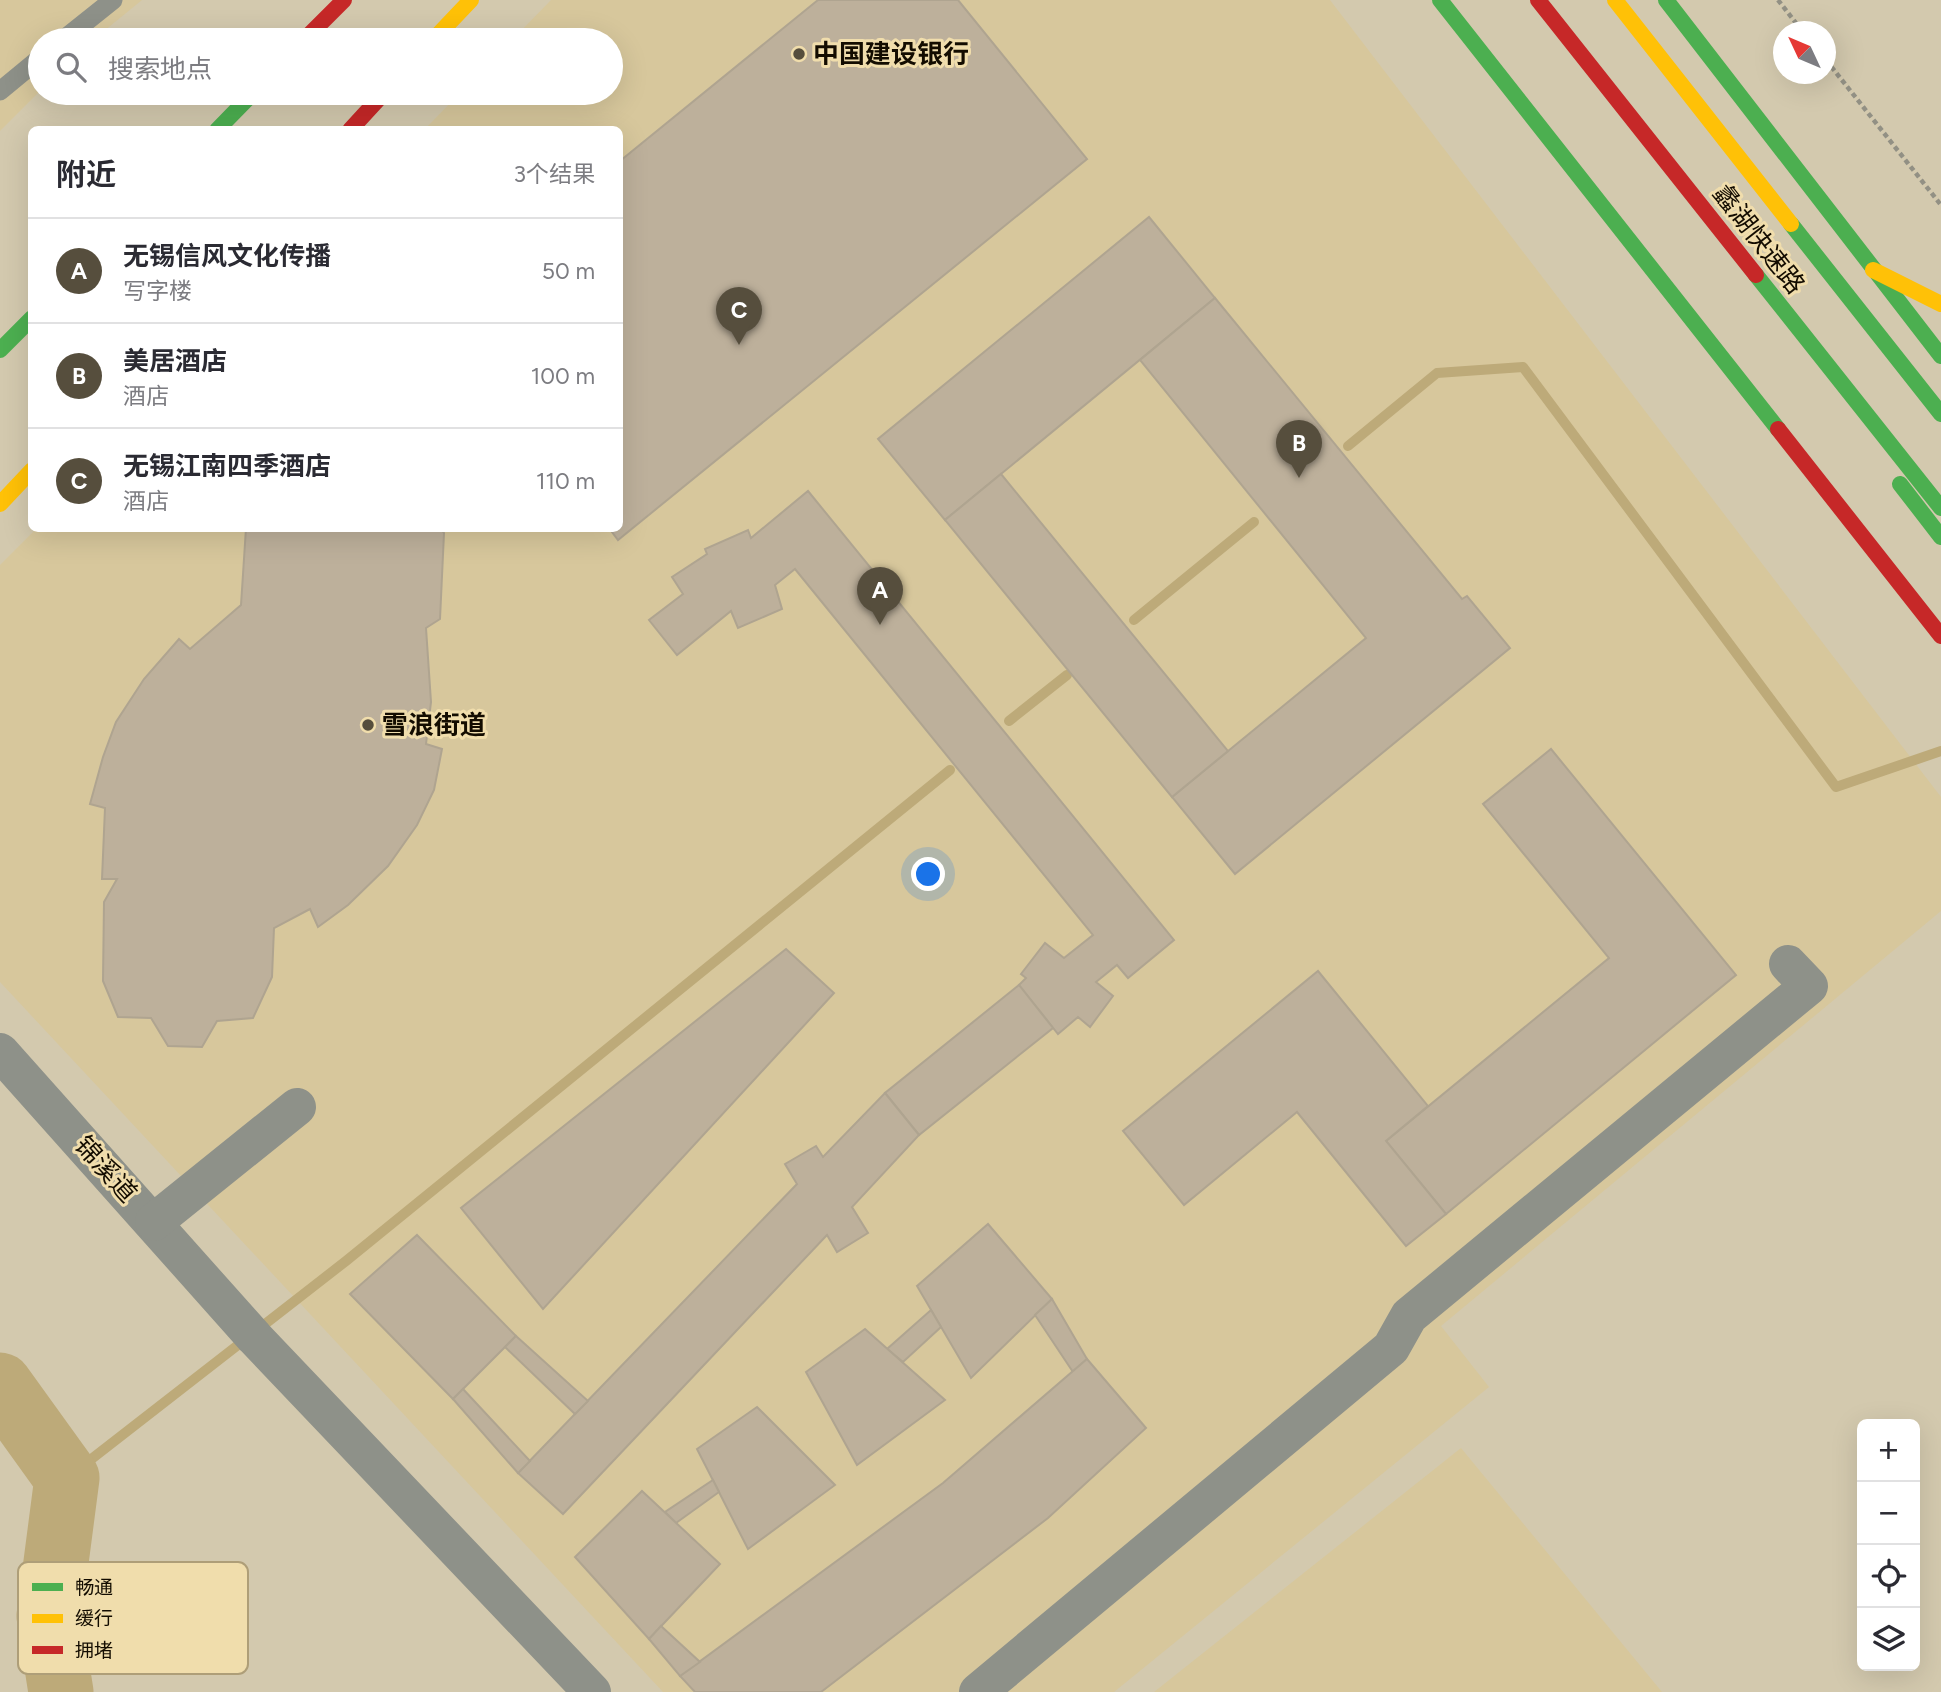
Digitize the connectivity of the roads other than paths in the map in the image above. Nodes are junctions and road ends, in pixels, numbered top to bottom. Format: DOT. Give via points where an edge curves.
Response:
graph roads {
  1 [pos="113,0"];
  2 [pos="344,0"];
  3 [pos="471,0"];
  4 [pos="1440,0"];
  5 [pos="1521,0"];
  6 [pos="1538,0"];
  7 [pos="1615,0"];
  8 [pos="1666,0"];
  9 [pos="78,28"];
  10 [pos="316,28"];
  11 [pos="444,28"];
  12 [pos="28,68"];
  13 [pos="0,91"];
  14 [pos="241,105"];
  15 [pos="373,105"];
  16 [pos="220,126"];
  17 [pos="354,126"];
  18 [pos="1873,270"];
  19 [pos="1941,304"];
  20 [pos="28,322"];
  21 [pos="0,350"];
  22 [pos="1941,356"];
  23 [pos="1827,391"];
  24 [pos="1941,414"];
  25 [pos="1887,467"];
  26 [pos="28,474"];
  27 [pos="0,504"];
  28 [pos="1941,508"];
  29 [pos="1941,537"];
  30 [pos="1941,636"];
  31 [pos="1788,964"];
  32 [pos="0,1052"];
  33 [pos="297,1107"];
  34 [pos="154,1222"];
  35 [pos="592,1692"];
  36 [pos="978,1692"];
  1 -- 9 [label="lane"];
  2 -- 10 [label="main road"];
  3 -- 11 [label="main road"];
  4 -- 30 [label="main road"];
  5 -- 23 [label="main road"];
  6 -- 28 [label="main road, 蠡湖快速路"];
  7 -- 24 [label="main road, 蠡湖快速路"];
  8 -- 18 [label="main road"];
  12 -- 13 [label="lane"];
  14 -- 16 [label="main road"];
  15 -- 17 [label="main road"];
  18 -- 19 [label="main road"];
  18 -- 22 [label="main road"];
  20 -- 21 [label="main road"];
  25 -- 29 [label="main road"];
  26 -- 27 [label="main road"];
  31 -- 36 [label="street" via="1809,986 1409,1316 1391,1348"];
  32 -- 34 [label="street, 锦溪道"];
  33 -- 34 [label="street"];
  34 -- 35 [label="street, 锦溪道" via="255,1338"];
}
